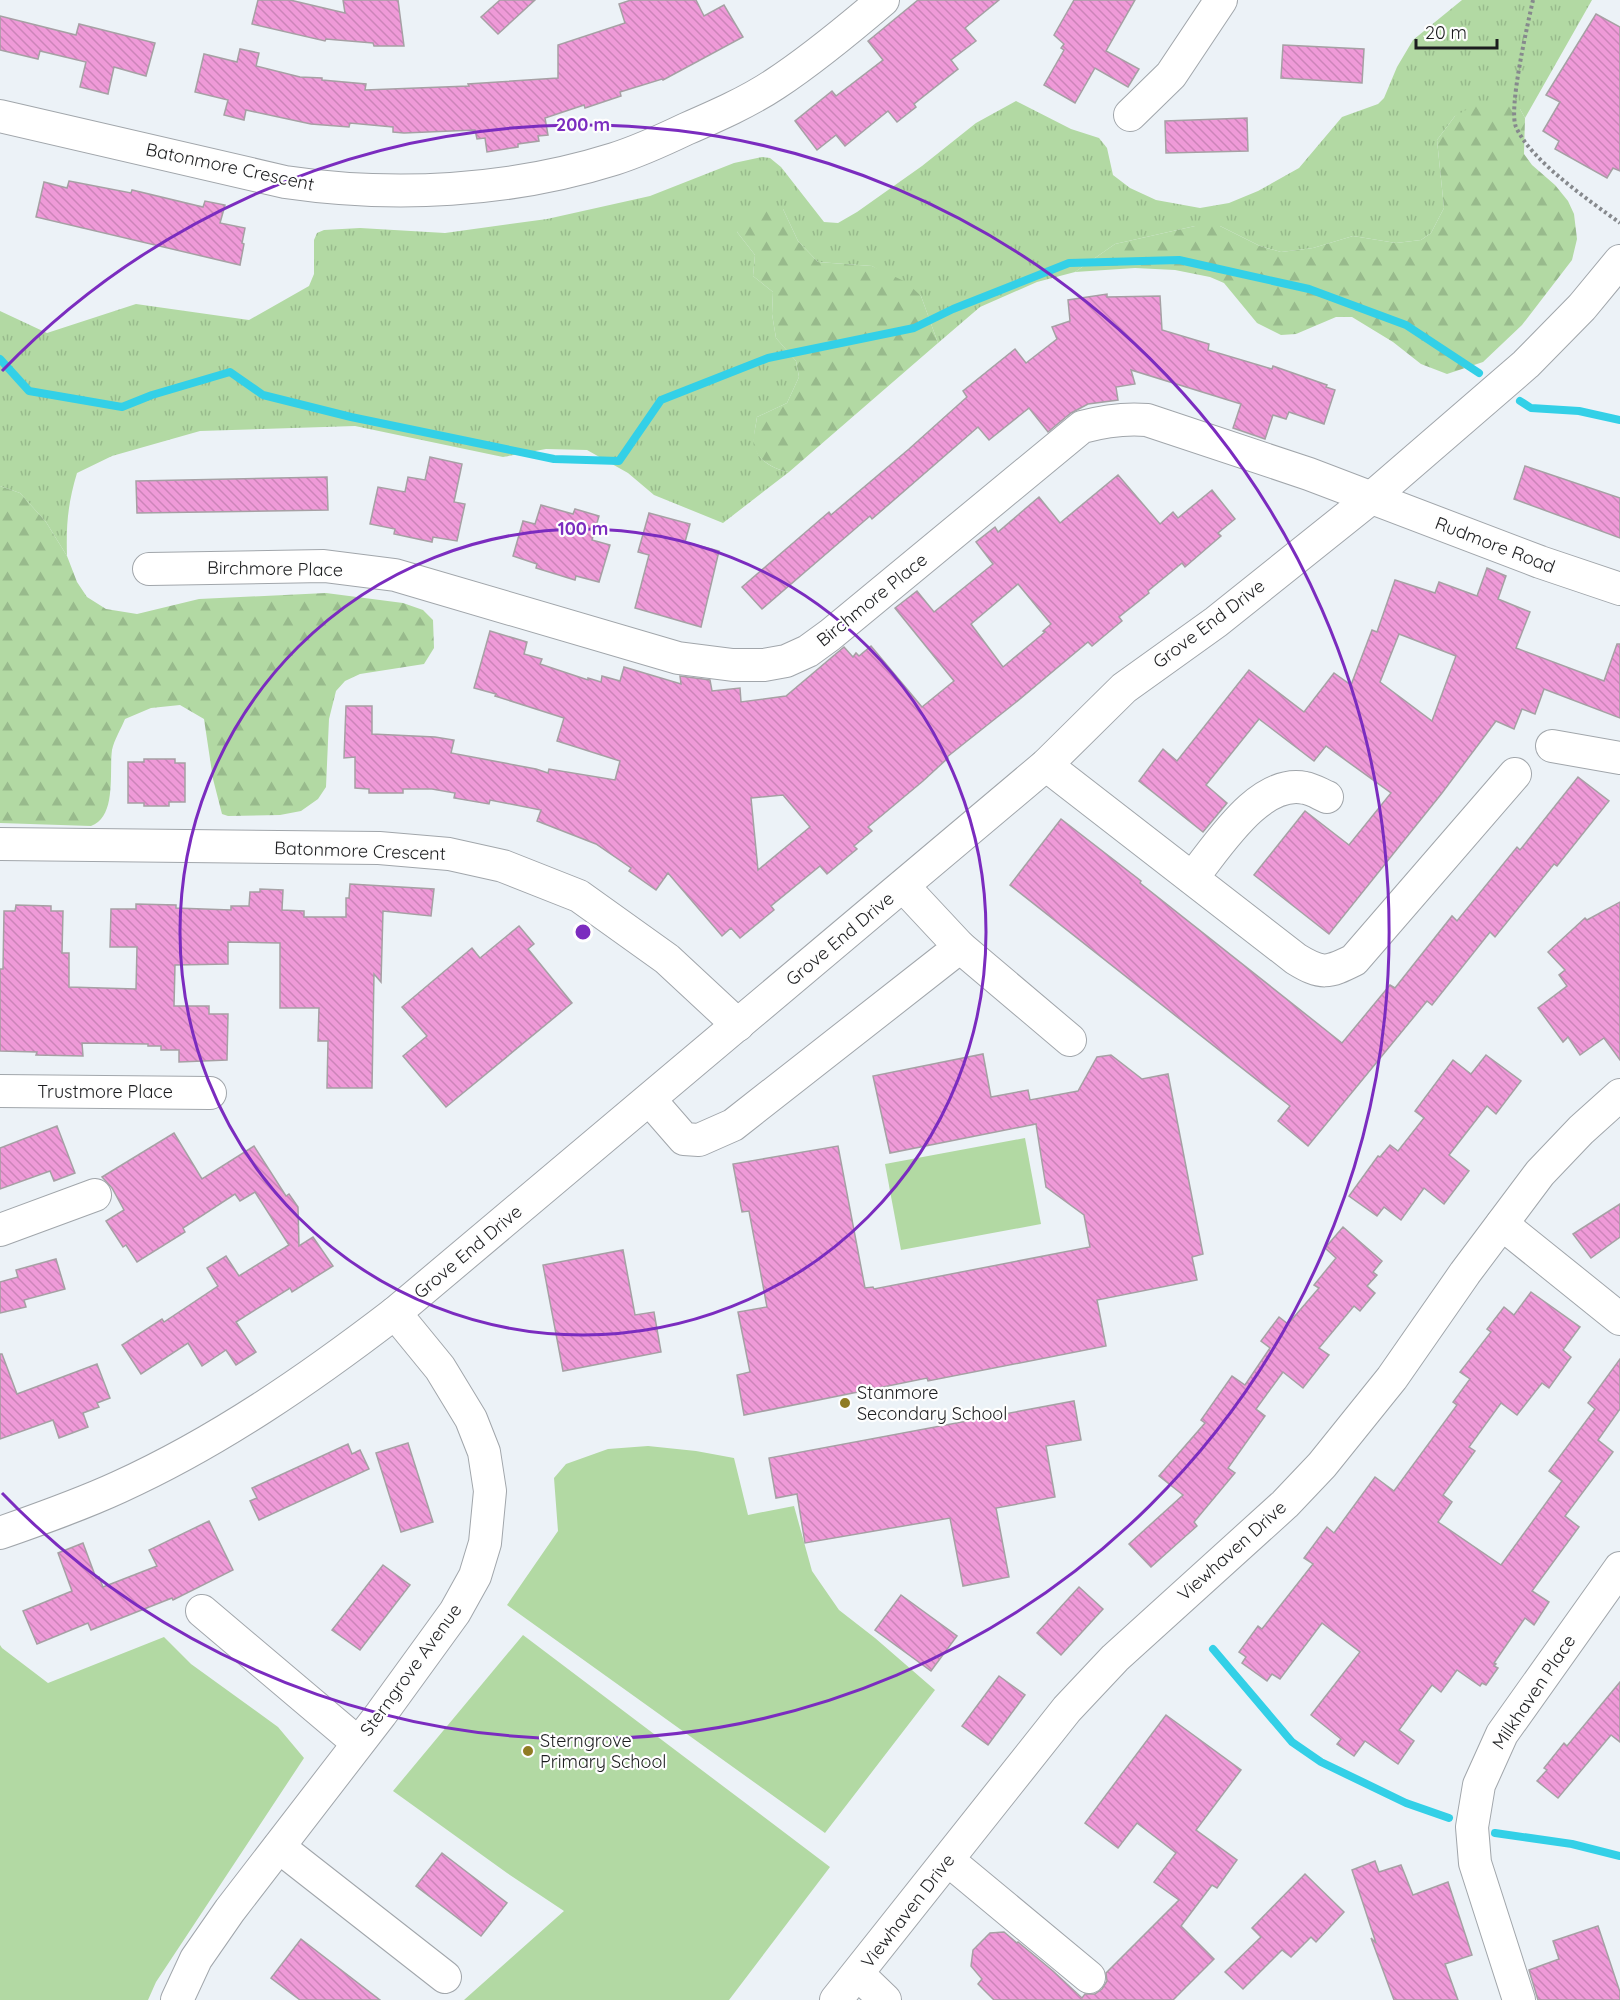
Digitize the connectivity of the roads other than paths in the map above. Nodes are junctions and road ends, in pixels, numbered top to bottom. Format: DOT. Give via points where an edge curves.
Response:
graph roads {
  1 [pos="884,0"];
  2 [pos="1221,0"];
  3 [pos="1130,115"];
  4 [pos="0,116"];
  5 [pos="1620,261"];
  6 [pos="1371,498"];
  7 [pos="149,569"];
  8 [pos="1620,590"];
  9 [pos="1552,746"];
  10 [pos="1620,758"];
  11 [pos="1046,765"];
  12 [pos="1515,774"];
  13 [pos="1327,797"];
  14 [pos="0,844"];
  15 [pos="1192,878"];
  16 [pos="903,886"];
  17 [pos="960,947"];
  18 [pos="738,1026"];
  19 [pos="1070,1040"];
  20 [pos="0,1092"];
  21 [pos="210,1093"];
  22 [pos="1620,1095"];
  23 [pos="650,1100"];
  24 [pos="94,1195"];
  25 [pos="1502,1224"];
  26 [pos="0,1230"];
  27 [pos="395,1313"];
  28 [pos="1620,1319"];
  29 [pos="0,1533"];
  30 [pos="1620,1568"];
  31 [pos="202,1611"];
  32 [pos="358,1743"];
  33 [pos="279,1847"];
  34 [pos="948,1860"];
  35 [pos="858,1974"];
  36 [pos="445,1977"];
  37 [pos="1089,1977"];
  38 [pos="177,2000"];
  39 [pos="836,2000"];
  40 [pos="885,2000"];
  41 [pos="1519,2000"];
  1 -- 4 [label="street, Batonmore Crescent" via="774,84 712,118 614,159 485,186 421,190 330,188 285,182"];
  2 -- 3 [label="street" via="1172,75"];
  5 -- 6 [label="street, Grove End Drive" via="1526,364"];
  6 -- 7 [label="street, Birchmore Place" via="1147,420 1125,418 1082,427 830,635 808,651 764,665 678,658 395,575 324,566"];
  6 -- 8 [label="street, Rudmore Road"];
  6 -- 11 [label="street, Grove End Drive" via="1216,622 1124,688"];
  9 -- 10 [label="street"];
  11 -- 15 [label="street"];
  11 -- 16 [label="street, Grove End Drive"];
  12 -- 15 [label="street" via="1354,960 1333,971 1314,969 1296,959"];
  13 -- 15 [label="street" via="1305,787 1286,788 1268,795 1247,810"];
  14 -- 18 [label="street, Batonmore Crescent" via="379,848 449,854 502,866 588,902 667,959"];
  16 -- 17 [label="street"];
  16 -- 18 [label="street, Grove End Drive"];
  17 -- 19 [label="street"];
  17 -- 23 [label="street" via="733,1125 699,1140 684,1139"];
  18 -- 23 [label="street, Grove End Drive"];
  20 -- 21 [label="street, Trustmore Place"];
  22 -- 25 [label="street, Viewhaven Drive" via="1540,1173"];
  23 -- 27 [label="street, Grove End Drive"];
  24 -- 26 [label="street"];
  25 -- 28 [label="street"];
  25 -- 34 [label="street, Viewhaven Drive" via="1392,1378 1322,1465 1285,1504 1115,1658 1067,1708"];
  27 -- 29 [label="street, Grove End Drive" via="285,1393 205,1442 120,1487"];
  27 -- 32 [label="street, Sterngrove Avenue" via="440,1368 471,1419 484,1452 490,1491 485,1543 475,1576 455,1612"];
  30 -- 41 [label="street, Milkhaven Place" via="1502,1734 1479,1785 1472,1827 1475,1863"];
  31 -- 32 [label="street"];
  32 -- 33 [label="street, Sterngrove Avenue"];
  33 -- 36 [label="street"];
  33 -- 38 [label="street, Sterngrove Avenue" via="196,1959"];
  34 -- 35 [label="street, Viewhaven Drive"];
  34 -- 37 [label="street"];
  35 -- 39 [label="street, Viewhaven Drive"];
  35 -- 40 [label="street"];
}
